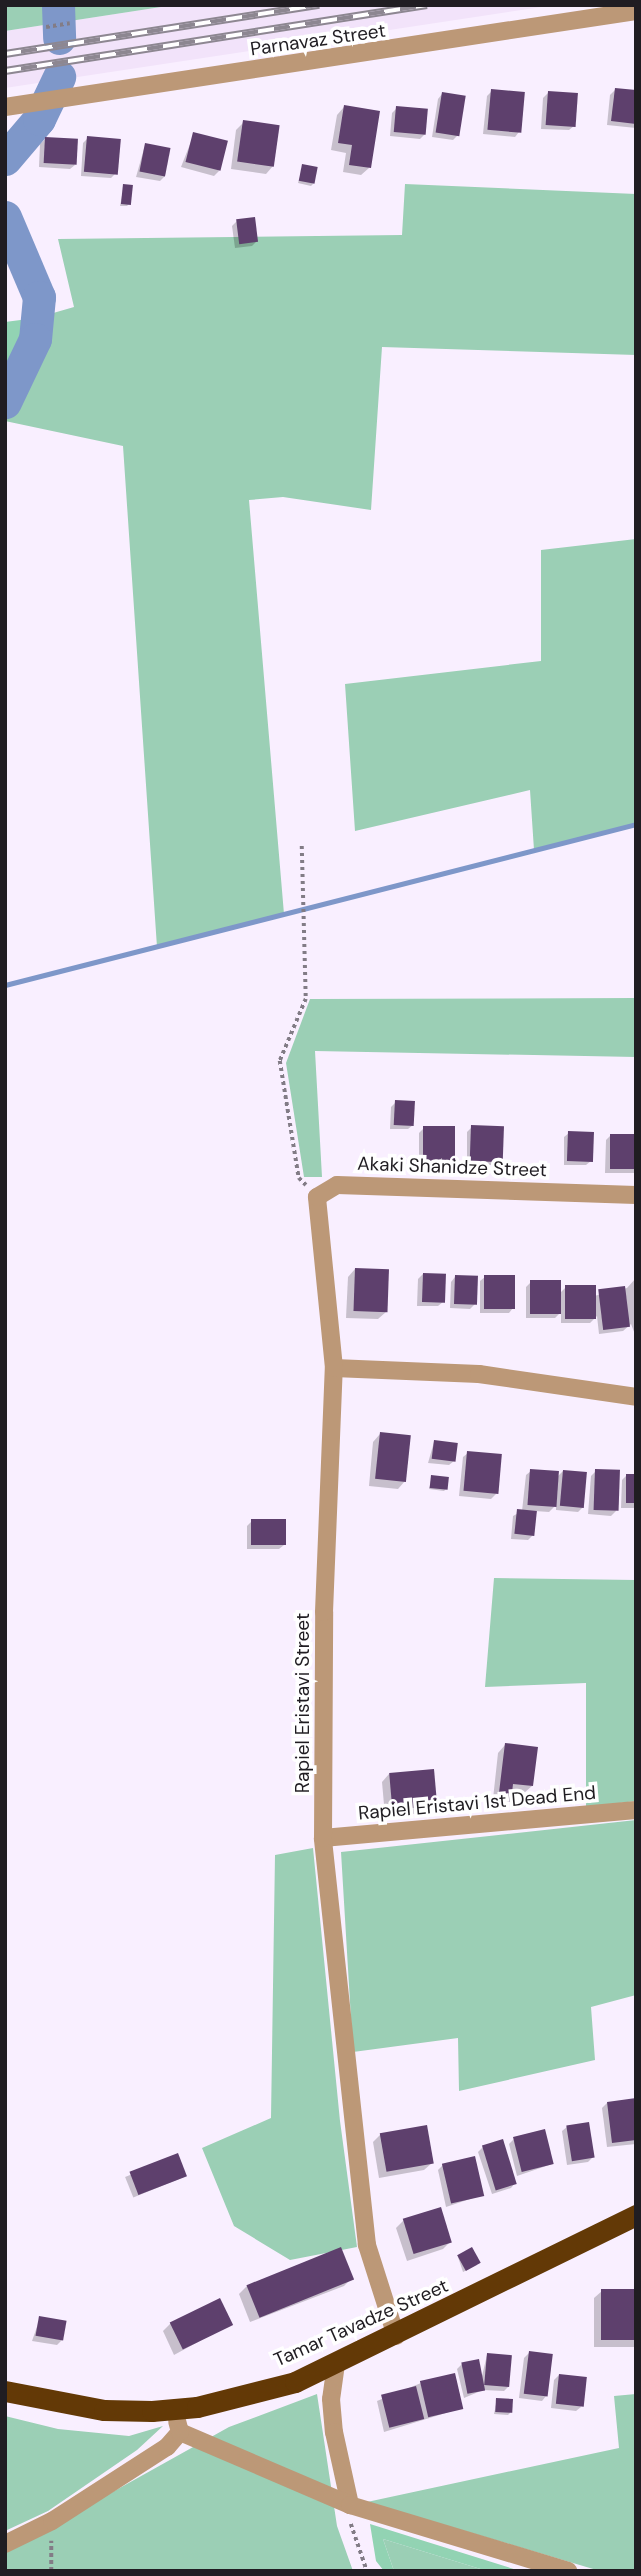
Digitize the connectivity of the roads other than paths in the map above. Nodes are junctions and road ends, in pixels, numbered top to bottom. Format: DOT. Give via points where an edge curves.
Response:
graph roads {
  1 [pos="636,11"];
  2 [pos="5,107"];
  3 [pos="636,1195"];
  4 [pos="334,1368"];
  5 [pos="636,1397"];
  6 [pos="636,1810"];
  7 [pos="323,1838"];
  8 [pos="636,2215"];
  9 [pos="396,2336"];
  10 [pos="336,2364"];
  11 [pos="5,2391"];
  12 [pos="174,2409"];
  13 [pos="180,2432"];
  14 [pos="350,2505"];
  15 [pos="5,2544"];
  16 [pos="568,2571"];
  1 -- 2 [label="street, Parnavaz Street"];
  3 -- 4 [label="street, Akaki Shanidze Street" via="337,1185 317,1197"];
  4 -- 5 [label="street" via="479,1374"];
  4 -- 7 [label="street, Rapiel Eristavi Street" via="324,1612"];
  6 -- 7 [label="street, Rapiel Eristavi 1st Dead End"];
  7 -- 9 [label="street, Rapiel Eristavi Street" via="367,2245"];
  8 -- 9 [label="highway, Tamar Tavadze Street"];
  9 -- 10 [label="highway, Tamar Tavadze Street"];
  10 -- 12 [label="highway, Tamar Tavadze Street" via="295,2382"];
  10 -- 14 [label="street" via="331,2399 334,2432"];
  11 -- 12 [label="highway, Tamar Tavadze Street" via="104,2410"];
  12 -- 13 [label="street"];
  13 -- 14 [label="street"];
  13 -- 15 [label="street" via="167,2447 52,2521"];
  14 -- 16 [label="street"];
}
